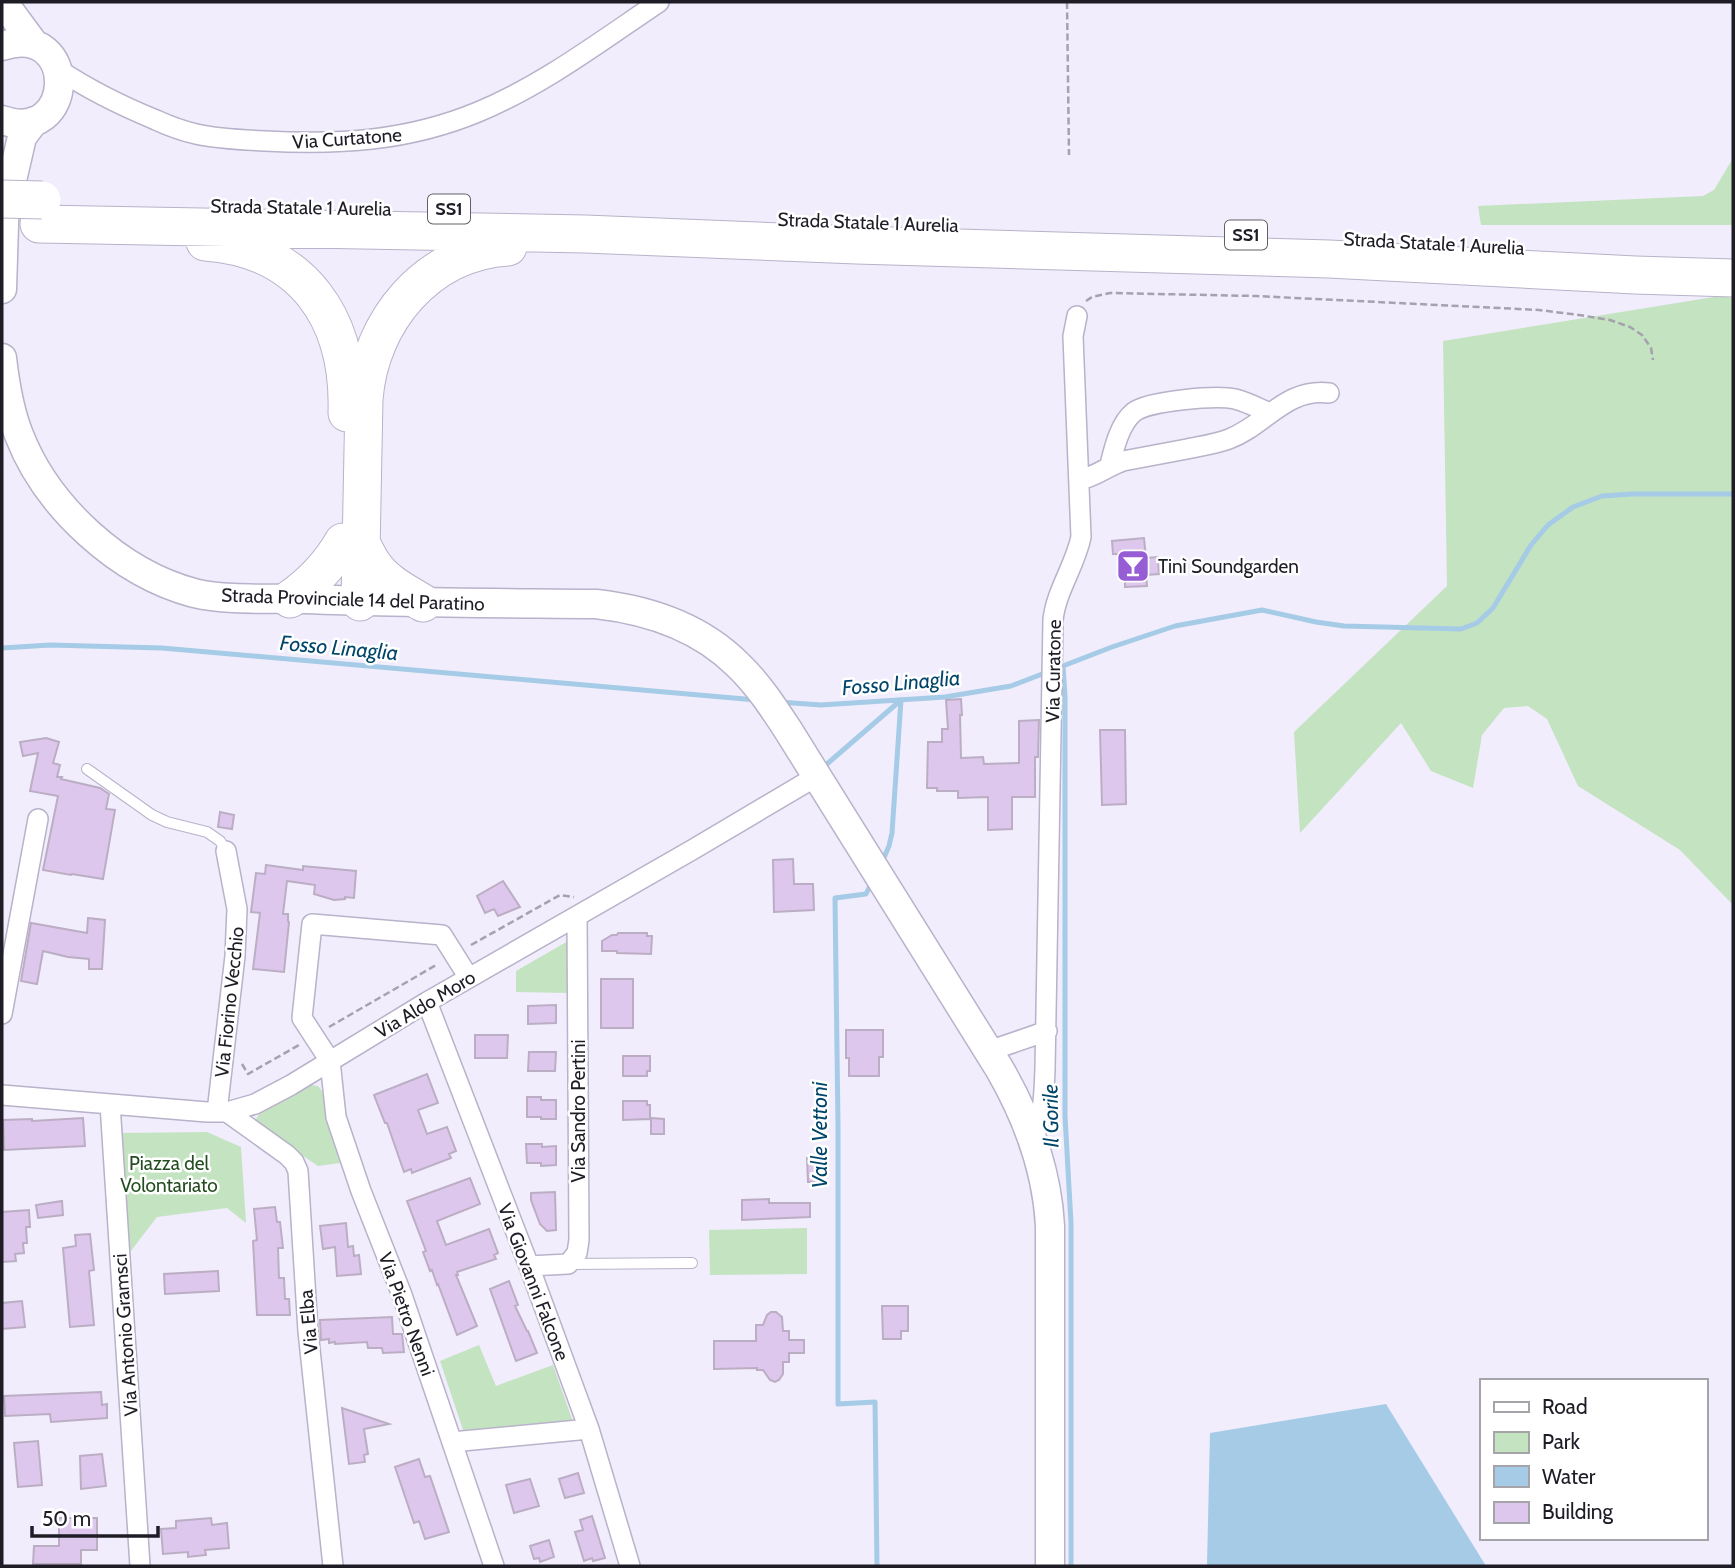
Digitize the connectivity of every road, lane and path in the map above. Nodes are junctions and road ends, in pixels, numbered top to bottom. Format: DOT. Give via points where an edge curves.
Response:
graph roads {
  1 [pos="3,2"];
  2 [pos="659,2"];
  3 [pos="1067,2"];
  4 [pos="34,44"];
  5 [pos="2,46"];
  6 [pos="58,69"];
  7 [pos="2,120"];
  8 [pos="34,121"];
  9 [pos="1069,155"];
  10 [pos="3,200"];
  11 [pos="40,212"];
  12 [pos="170,226"];
  13 [pos="585,234"];
  14 [pos="1733,256"];
  15 [pos="1635,264"];
  16 [pos="1733,278"];
  17 [pos="2,289"];
  18 [pos="1077,316"];
  19 [pos="2,358"];
  20 [pos="1653,360"];
  21 [pos="1329,393"];
  22 [pos="1270,413"];
  23 [pos="1111,465"];
  24 [pos="1079,480"];
  25 [pos="352,542"];
  26 [pos="290,599"];
  27 [pos="351,601"];
  28 [pos="423,603"];
  29 [pos="87,769"];
  30 [pos="817,776"];
  31 [pos="38,819"];
  32 [pos="226,851"];
  33 [pos="605,900"];
  34 [pos="577,916"];
  35 [pos="454,955"];
  36 [pos="469,978"];
  37 [pos="426,1002"];
  38 [pos="2,1014"];
  39 [pos="1047,1031"];
  40 [pos="313,1036"];
  41 [pos="989,1051"];
  42 [pos="330,1061"];
  43 [pos="240,1063"];
  44 [pos="2,1095"];
  45 [pos="110,1104"];
  46 [pos="222,1112"];
  47 [pos="1033,1138"];
  48 [pos="692,1263"];
  49 [pos="568,1264"];
  50 [pos="529,1266"];
  51 [pos="589,1429"];
  52 [pos="452,1442"];
  53 [pos="140,1566"];
  54 [pos="333,1566"];
  55 [pos="494,1566"];
  56 [pos="630,1566"];
  57 [pos="1050,1566"];
  1 -- 4 [label="main road"];
  2 -- 6 [label="street, Via Curtatone" via="519,93 479,112 403,136 300,143 195,134 115,102"];
  3 -- 9 [label="path"];
  4 -- 5 [label="main road"];
  4 -- 6 [label="main road"];
  6 -- 8 [label="main road" via="56,99"];
  7 -- 8 [label="main road" via="16,124"];
  8 -- 10 [label="main road" via="22,137"];
  10 -- 11 [label="highway, Strada Statale 1 Aurelia / SS1"];
  10 -- 17 [label="main road"];
  11 -- 12 [label="highway, Strada Statale 1 Aurelia / SS1"];
  11 -- 15 [label="highway, Strada Statale 1 Aurelia / SS1" via="186,205 587,211 1331,238"];
  12 -- 13 [label="highway, Strada Statale 1 Aurelia / SS1"];
  12 -- 25 [label="highway" via="198,242 237,247 280,265 308,288 328,314 342,352 347,390"];
  13 -- 15 [label="highway, Strada Statale 1 Aurelia / SS1" via="1329,259"];
  13 -- 25 [label="highway" via="568,248 498,248 463,256 431,276 396,310 375,346 365,384"];
  14 -- 15 [label="highway, Strada Statale 1 Aurelia / SS1"];
  15 -- 16 [label="highway, Strada Statale 1 Aurelia / SS1"];
  18 -- 20 [label="path" via="1086,301 1110,293 1539,310 1630,327 1642,335"];
  18 -- 24 [label="street, Via Curatone" via="1073,336"];
  19 -- 26 [label="main road, Strada Provinciale 14 del Paratino" via="13,416 34,468 89,534 157,579 195,593"];
  21 -- 22 [label="street" via="1306,394"];
  22 -- 23 [label="street" via="1230,439"];
  22 -- 23 [label="street" via="1218,397 1149,404 1131,415"];
  23 -- 24 [label="street"];
  24 -- 39 [label="street, Via Curatone" via="1081,537 1054,611"];
  25 -- 26 [label="highway"];
  25 -- 27 [label="highway"];
  25 -- 28 [label="highway" via="399,589"];
  26 -- 27 [label="main road, Strada Provinciale 14 del Paratino"];
  27 -- 28 [label="main road, Strada Provinciale 14 del Paratino"];
  28 -- 30 [label="main road, Strada Provinciale 14 del Paratino" via="596,604 624,607 680,625 739,665"];
  29 -- 32 [label="lane" via="152,815 207,832"];
  30 -- 33 [label="street, Via Aldo Moro"];
  30 -- 41 [label="main road, Strada Provinciale 14 del Paratino"];
  31 -- 38 [label="street"];
  32 -- 46 [label="street, Via Fiorino Vecchio" via="237,909"];
  33 -- 34 [label="street, Via Aldo Moro"];
  33 -- 35 [label="path" via="560,895"];
  34 -- 36 [label="street, Via Aldo Moro"];
  34 -- 49 [label="street, Via Sandro Pertini" via="579,1240 577,1253"];
  35 -- 36 [label="street"];
  35 -- 40 [label="path"];
  35 -- 40 [label="street" via="442,935 312,924 302,1018"];
  36 -- 37 [label="street, Via Aldo Moro"];
  37 -- 42 [label="street, Via Aldo Moro"];
  37 -- 50 [label="street, Via Giovanni Falcone"];
  39 -- 41 [label="street"];
  39 -- 47 [label="street, Via Curatone" via="1042,1109"];
  40 -- 42 [label="street"];
  40 -- 43 [label="path" via="248,1074"];
  41 -- 47 [label="main road, Strada Provinciale 14 del Paratino"];
  42 -- 46 [label="street, Via Aldo Moro" via="255,1104"];
  42 -- 52 [label="street, Via Pietro Nenni" via="336,1117"];
  44 -- 45 [label="street, Via Aldo Moro"];
  45 -- 46 [label="street, Via Aldo Moro"];
  45 -- 53 [label="street, Via Antonio Gramsci"];
  46 -- 54 [label="street, Via Elba" via="287,1155 298,1171 308,1331"];
  47 -- 57 [label="main road, Strada Provinciale 14 del Paratino" via="1051,1226"];
  48 -- 49 [label="lane"];
  49 -- 50 [label="street"];
  50 -- 51 [label="street, Via Giovanni Falcone"];
  51 -- 52 [label="street"];
  51 -- 56 [label="street, Via Giovanni Falcone"];
  52 -- 55 [label="street, Via Pietro Nenni"];
}
